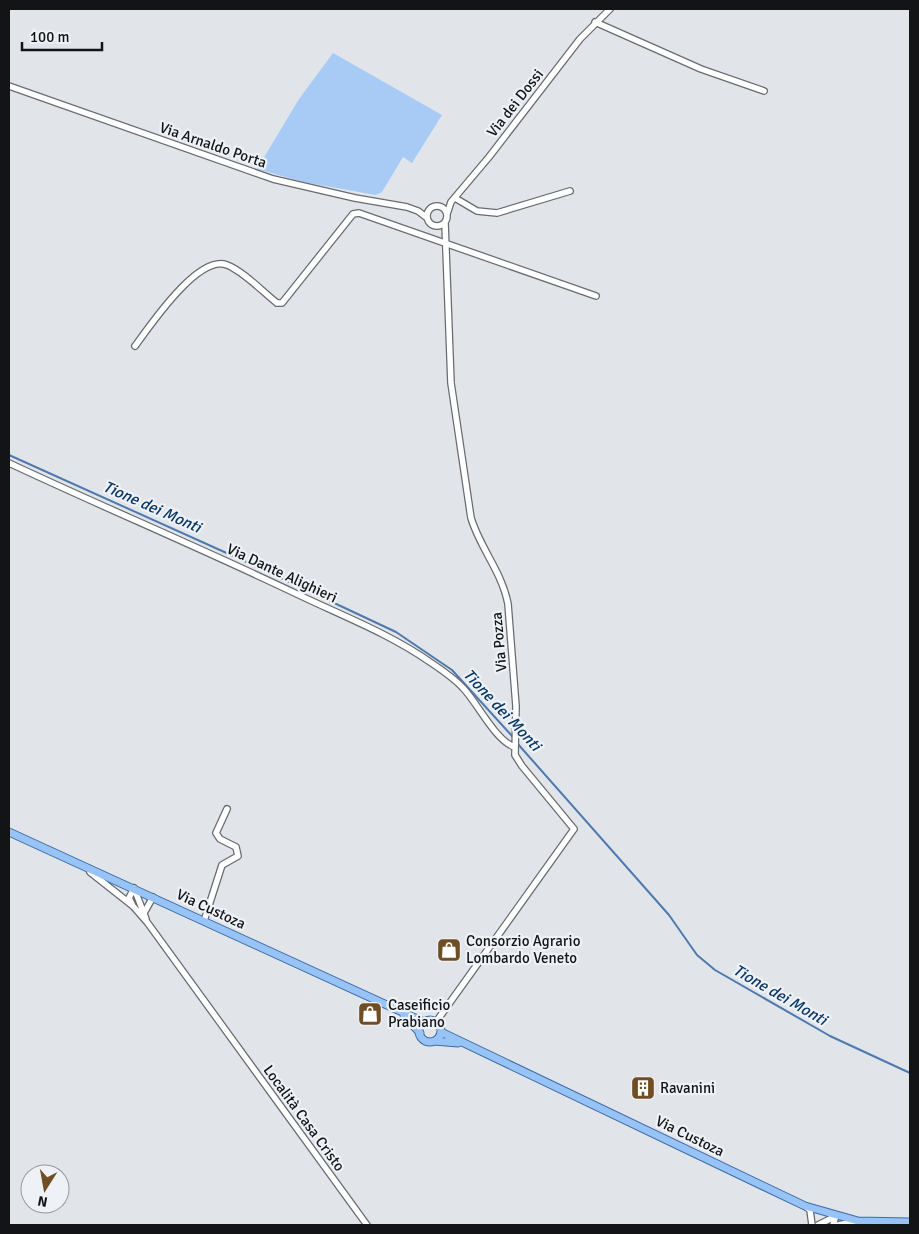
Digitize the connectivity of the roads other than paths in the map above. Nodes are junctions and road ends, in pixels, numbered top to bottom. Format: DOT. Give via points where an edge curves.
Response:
graph roads {
  1 [pos="610,9"];
  2 [pos="595,22"];
  3 [pos="9,86"];
  4 [pos="764,91"];
  5 [pos="570,191"];
  6 [pos="453,200"];
  7 [pos="438,206"];
  8 [pos="430,208"];
  9 [pos="413,209"];
  10 [pos="447,214"];
  11 [pos="426,217"];
  12 [pos="445,222"];
  13 [pos="434,226"];
  14 [pos="444,235"];
  15 [pos="446,242"];
  16 [pos="596,296"];
  17 [pos="135,346"];
  18 [pos="9,463"];
  19 [pos="515,745"];
  20 [pos="226,809"];
  21 [pos="9,832"];
  22 [pos="74,861"];
  23 [pos="134,888"];
  24 [pos="153,897"];
  25 [pos="133,906"];
  26 [pos="144,913"];
  27 [pos="204,921"];
  28 [pos="147,922"];
  29 [pos="401,1013"];
  30 [pos="424,1022"];
  31 [pos="436,1022"];
  32 [pos="441,1032"];
  33 [pos="420,1033"];
  34 [pos="433,1042"];
  35 [pos="466,1044"];
  36 [pos="805,1206"];
  37 [pos="836,1216"];
  38 [pos="858,1221"];
  39 [pos="910,1222"];
  40 [pos="366,1225"];
  41 [pos="812,1225"];
  42 [pos="818,1225"];
  43 [pos="832,1225"];
  44 [pos="838,1225"];
  1 -- 2 [label="street, Via dei Dossi"];
  2 -- 4 [label="street" via="701,69"];
  2 -- 6 [label="street, Via dei Dossi"];
  3 -- 9 [label="street, Via Arnaldo Porta" via="273,179"];
  5 -- 6 [label="street" via="496,213 476,211"];
  6 -- 7 [label="street"];
  6 -- 10 [label="street, Via dei Dossi"];
  7 -- 8 [label="street"];
  7 -- 10 [label="street"];
  8 -- 9 [label="street, Via Arnaldo Porta"];
  8 -- 11 [label="street"];
  9 -- 11 [label="street, Via Arnaldo Porta"];
  10 -- 12 [label="street"];
  11 -- 13 [label="street"];
  12 -- 13 [label="street"];
  12 -- 14 [label="street, Via Pozza"];
  13 -- 14 [label="street"];
  14 -- 15 [label="street, Via Pozza"];
  15 -- 16 [label="street"];
  15 -- 17 [label="street" via="359,212 353,214 282,304 229,265 218,264 185,282"];
  15 -- 19 [label="street, Via Pozza" via="452,383 466,493 475,533 505,590 511,635"];
  18 -- 19 [label="street, Via Dante Alighieri" via="399,642 455,680 500,736 510,745"];
  19 -- 31 [label="street, Via Pozza" via="522,766 573,826 573,832"];
  20 -- 27 [label="street" via="216,833 220,840 236,848 238,856 222,865"];
  21 -- 22 [label="main road, Via Custoza"];
  22 -- 23 [label="main road, Via Custoza"];
  22 -- 25 [label="street"];
  23 -- 24 [label="main road, Via Custoza"];
  23 -- 25 [label="street" via="129,898"];
  23 -- 26 [label="street"];
  24 -- 26 [label="street"];
  24 -- 27 [label="main road, Via Custoza"];
  25 -- 28 [label="street"];
  26 -- 28 [label="street"];
  27 -- 29 [label="main road, Via Custoza"];
  28 -- 40 [label="street, Località Casa Cristo"];
  29 -- 30 [label="main road, Via Custoza"];
  29 -- 33 [label="main road, Via Custoza"];
  30 -- 31 [label="main road, Via Custoza"];
  30 -- 33 [label="main road"];
  31 -- 32 [label="main road"];
  32 -- 34 [label="main road"];
  32 -- 35 [label="main road, Via Custoza"];
  33 -- 34 [label="main road, Via Custoza" via="424,1040"];
  34 -- 35 [label="main road, Via Custoza"];
  35 -- 36 [label="main road, Via Custoza"];
  36 -- 37 [label="main road, Via Custoza"];
  36 -- 41 [label="street" via="810,1210"];
  37 -- 38 [label="main road, Via Custoza"];
  37 -- 42 [label="street"];
  37 -- 43 [label="street"];
  38 -- 39 [label="main road, Via Custoza"];
  38 -- 44 [label="street"];
}
